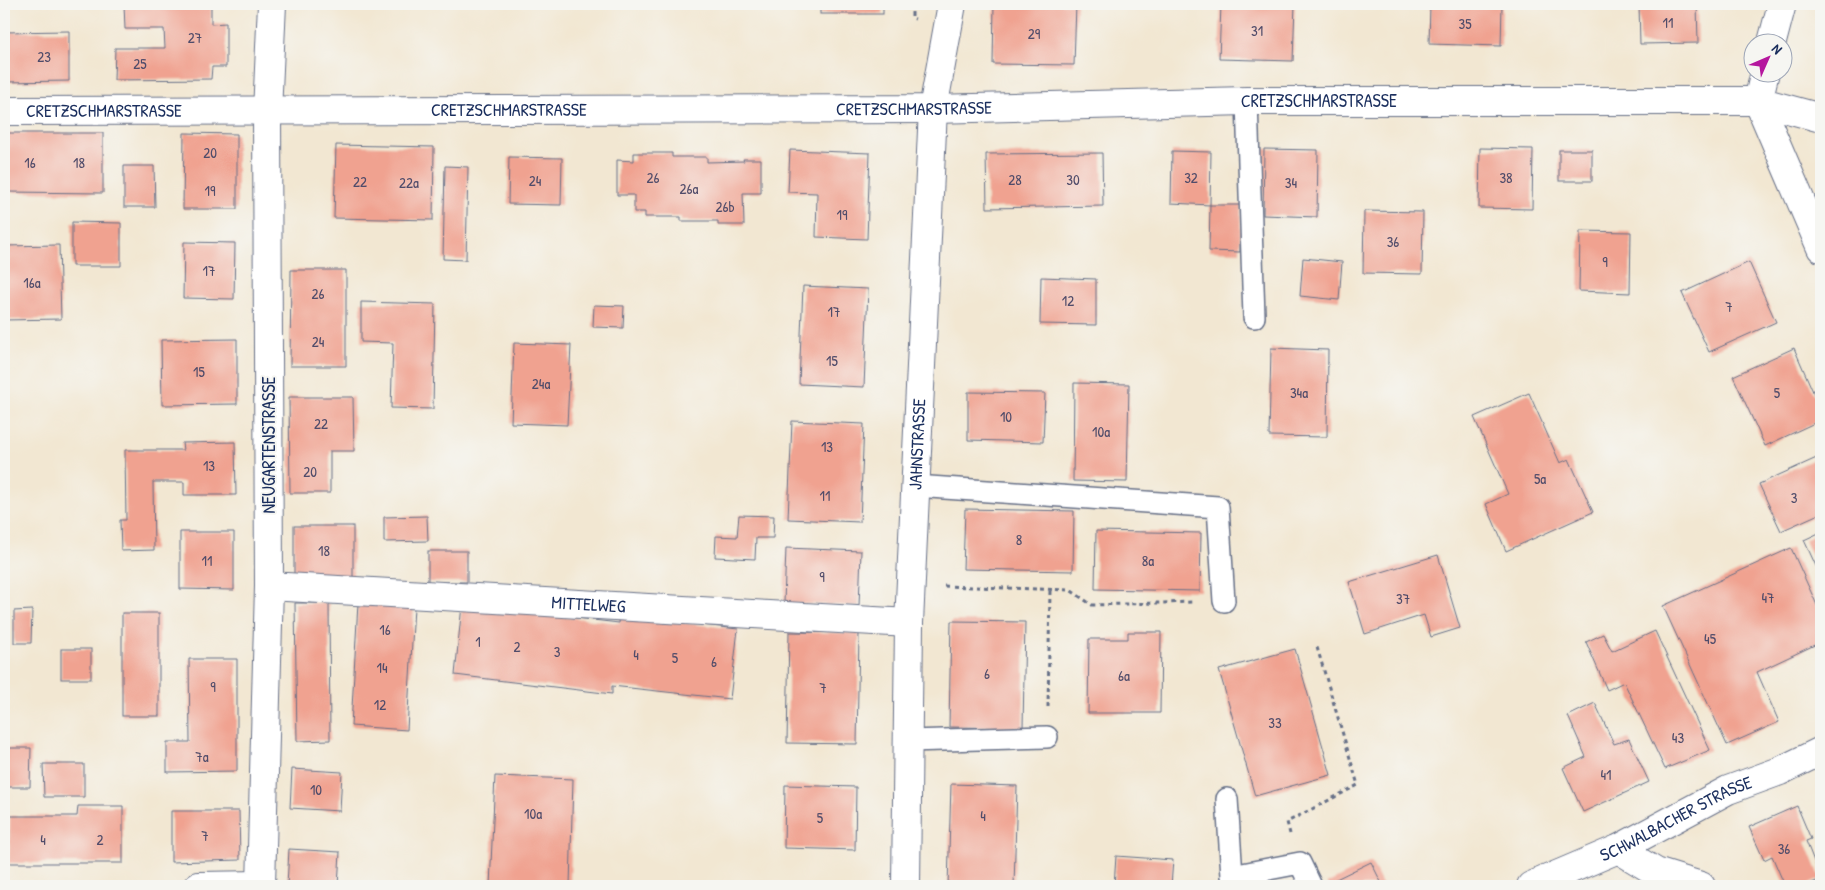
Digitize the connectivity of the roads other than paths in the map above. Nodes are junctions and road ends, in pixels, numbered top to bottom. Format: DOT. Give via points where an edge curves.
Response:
graph roads {
  1 [pos="272,4"];
  2 [pos="952,4"];
  3 [pos="1782,4"];
  4 [pos="1775,32"];
  5 [pos="1763,82"];
  6 [pos="1247,101"];
  7 [pos="1758,101"];
  8 [pos="933,109"];
  9 [pos="4,111"];
  10 [pos="267,112"];
  11 [pos="1821,118"];
  12 [pos="1821,248"];
  13 [pos="1254,317"];
  14 [pos="915,486"];
  15 [pos="269,586"];
  16 [pos="1224,601"];
  17 [pos="909,623"];
  18 [pos="1047,737"];
  19 [pos="908,742"];
  20 [pos="1821,751"];
  21 [pos="1227,799"];
  22 [pos="1618,849"];
  23 [pos="198,886"];
  24 [pos="261,886"];
  25 [pos="906,886"];
  26 [pos="1311,886"];
  27 [pos="1531,886"];
  28 [pos="1701,886"];
  1 -- 10 [label="street, NEUGARTENSTRASSE"];
  2 -- 8 [label="street, JAHNSTRASSE"];
  3 -- 4 [label="street"];
  5 -- 7 [label="street"];
  6 -- 7 [label="street, CRETZSCHMARSTRASSE"];
  6 -- 8 [label="street, CRETZSCHMARSTRASSE"];
  6 -- 13 [label="lane"];
  7 -- 11 [label="street, CRETZSCHMARSTRASSE"];
  7 -- 12 [label="street"];
  8 -- 10 [label="street, CRETZSCHMARSTRASSE"];
  8 -- 14 [label="street, JAHNSTRASSE"];
  9 -- 10 [label="street, CRETZSCHMARSTRASSE"];
  10 -- 15 [label="street, NEUGARTENSTRASSE"];
  14 -- 16 [label="lane" via="1218,508"];
  14 -- 17 [label="street, JAHNSTRASSE"];
  15 -- 17 [label="street, MITTELWEG"];
  15 -- 24 [label="street, NEUGARTENSTRASSE"];
  17 -- 19 [label="street, JAHNSTRASSE"];
  18 -- 19 [label="lane"];
  19 -- 25 [label="street, JAHNSTRASSE"];
  20 -- 22 [label="street, SCHWALBACHER STRASSE" via="1780,771 1728,790"];
  21 -- 26 [label="lane" via="1232,876 1300,863"];
  22 -- 27 [label="street, SCHWALBACHER STRASSE"];
  22 -- 28 [label="street" via="1656,872"];
  23 -- 24 [label="street"];
}
